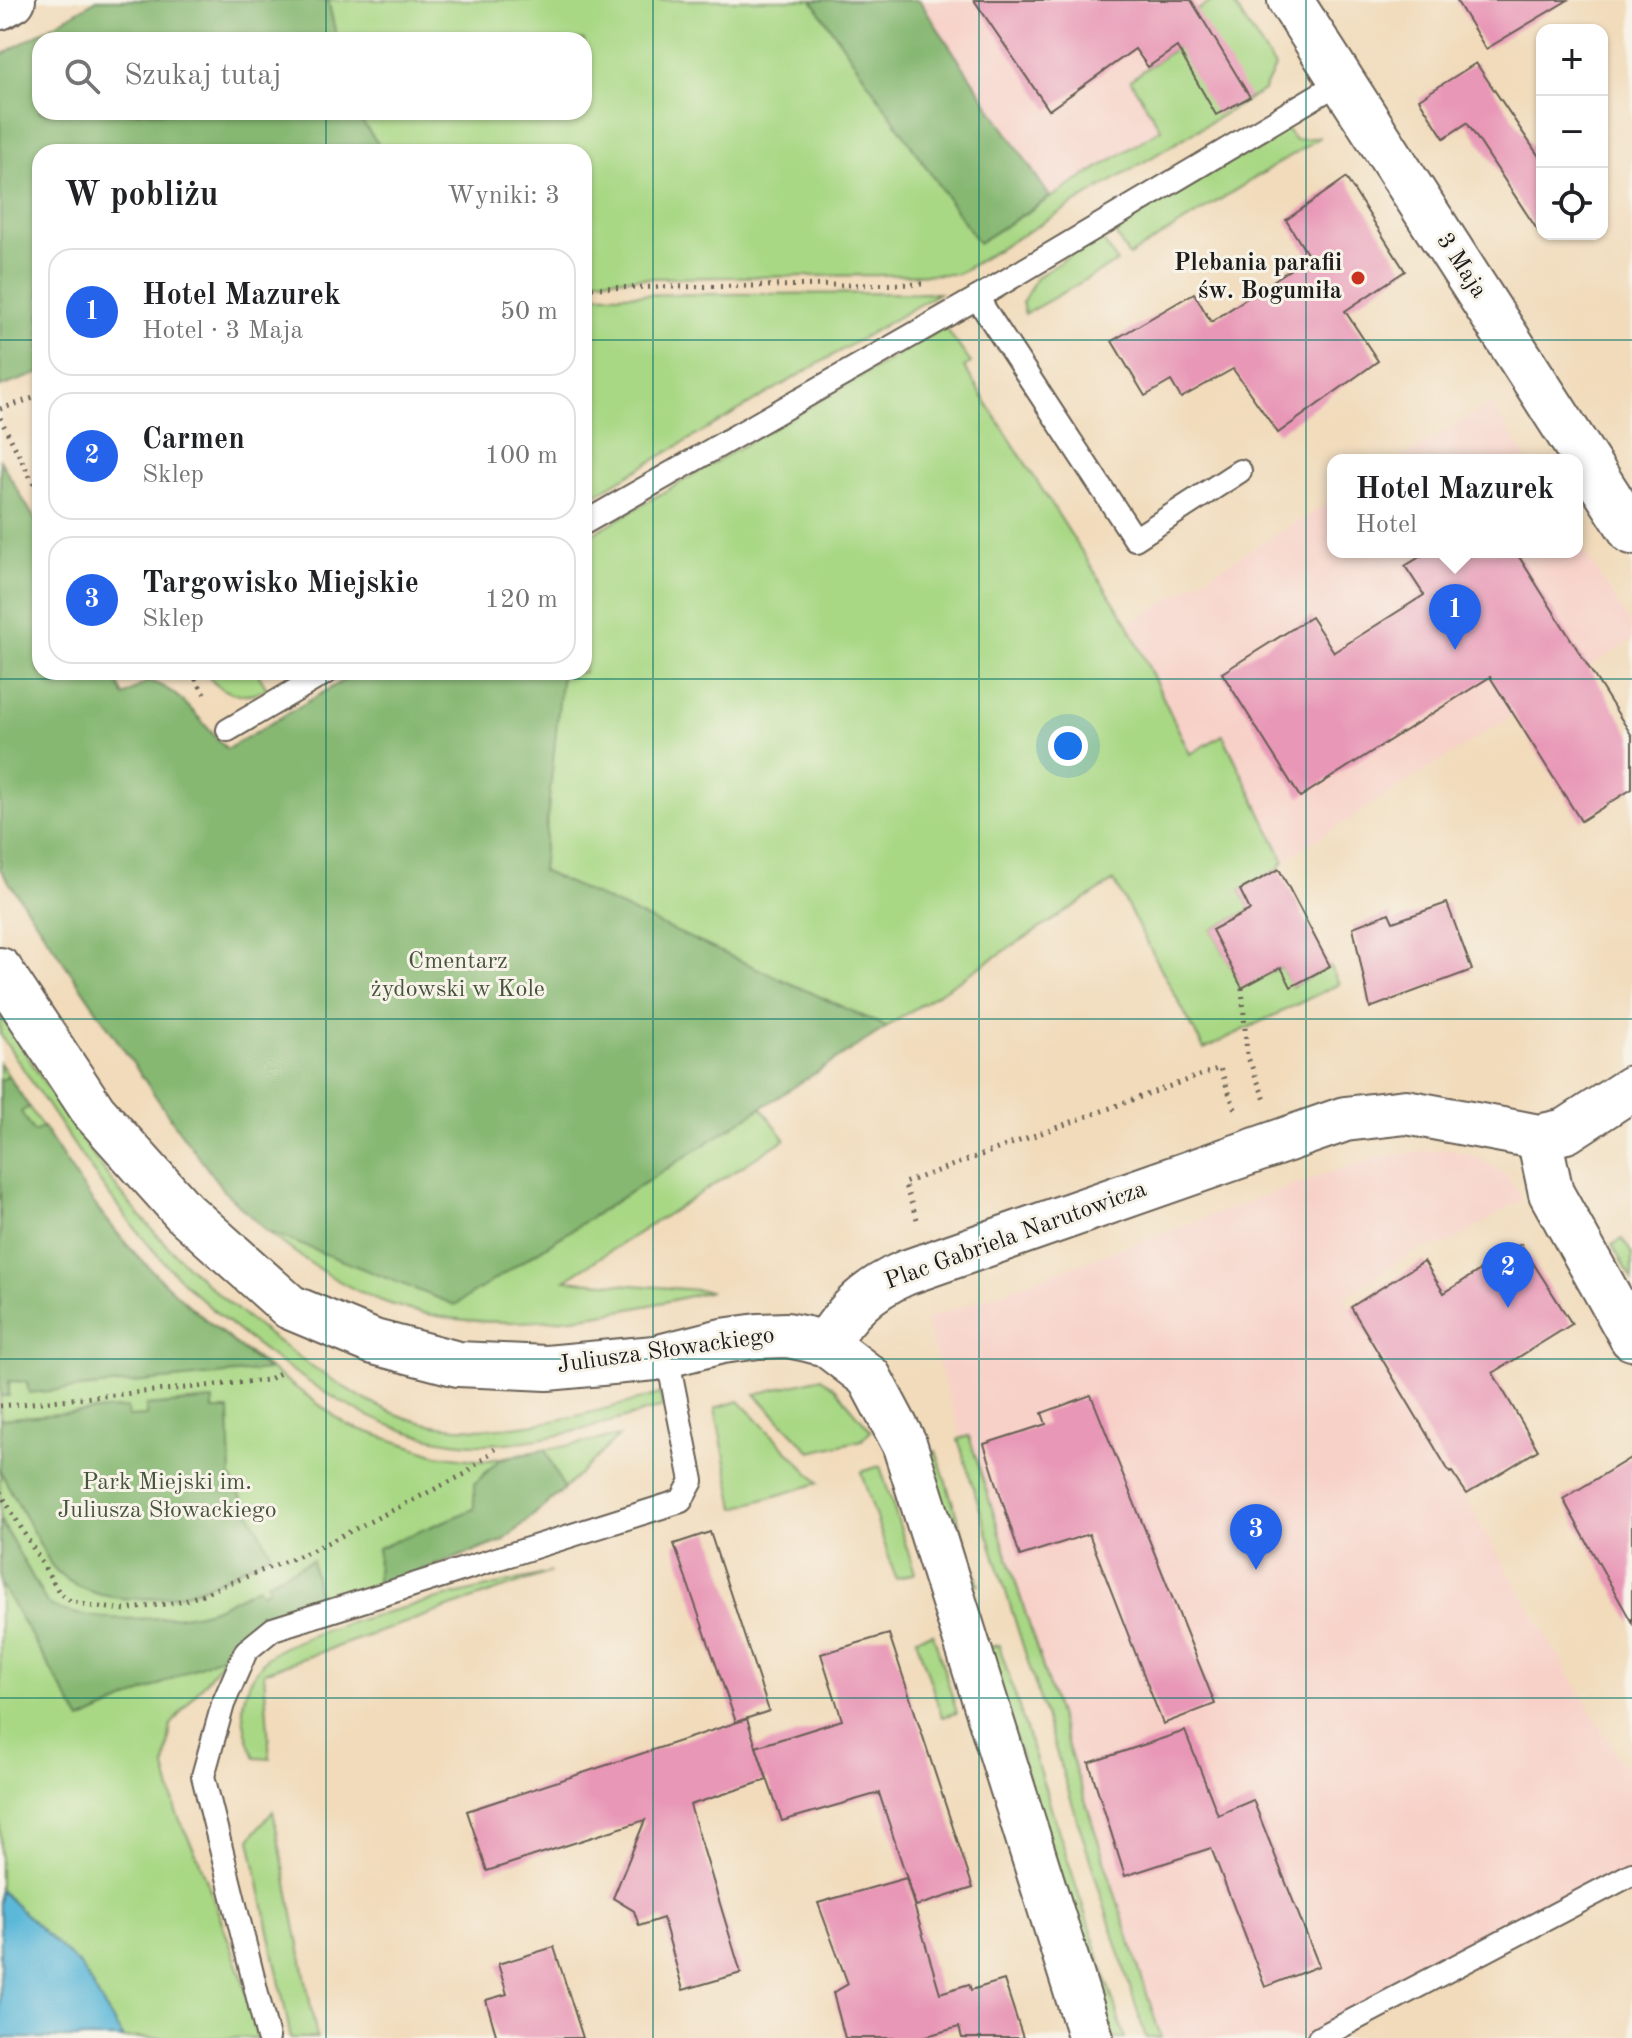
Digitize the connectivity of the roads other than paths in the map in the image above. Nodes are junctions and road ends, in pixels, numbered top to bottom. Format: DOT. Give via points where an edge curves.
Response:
graph roads {
  1 [pos="13,0"];
  2 [pos="1290,0"];
  3 [pos="0,7"];
  4 [pos="1342,81"];
  5 [pos="977,298"];
  6 [pos="1582,454"];
  7 [pos="1583,456"];
  8 [pos="1240,471"];
  9 [pos="592,518"];
  10 [pos="1632,532"];
  11 [pos="313,680"];
  12 [pos="228,730"];
  13 [pos="0,970"];
  14 [pos="1632,1088"];
  15 [pos="1539,1137"];
  16 [pos="1632,1338"];
  17 [pos="826,1344"];
  18 [pos="667,1355"];
  19 [pos="1632,1874"];
  20 [pos="268,2038"];
  21 [pos="1091,2038"];
  22 [pos="1319,2038"];
  1 -- 3 [label="street"];
  2 -- 4 [label="street, 3 Maja"];
  4 -- 5 [label="lane"];
  4 -- 6 [label="street, 3 Maja"];
  5 -- 8 [label="lane" via="1135,539"];
  5 -- 9 [label="lane"];
  7 -- 10 [label="street, 3 Maja"];
  11 -- 12 [label="lane"];
  13 -- 18 [label="street, Juliusza Słowackiego" via="94,1112 184,1212 290,1307 374,1342 458,1364 547,1368"];
  14 -- 15 [label="street" via="1566,1131"];
  15 -- 16 [label="street" via="1551,1193"];
  15 -- 17 [label="street, Plac Gabriela Narutowicza" via="1406,1112 1345,1119 905,1273 860,1298"];
  17 -- 18 [label="street, Juliusza Słowackiego" via="787,1335 758,1336"];
  17 -- 21 [label="street" via="869,1377 904,1443"];
  18 -- 20 [label="lane" via="692,1481 681,1501 273,1629 246,1651 223,1704 203,1776"];
  19 -- 22 [label="lane"];
}
